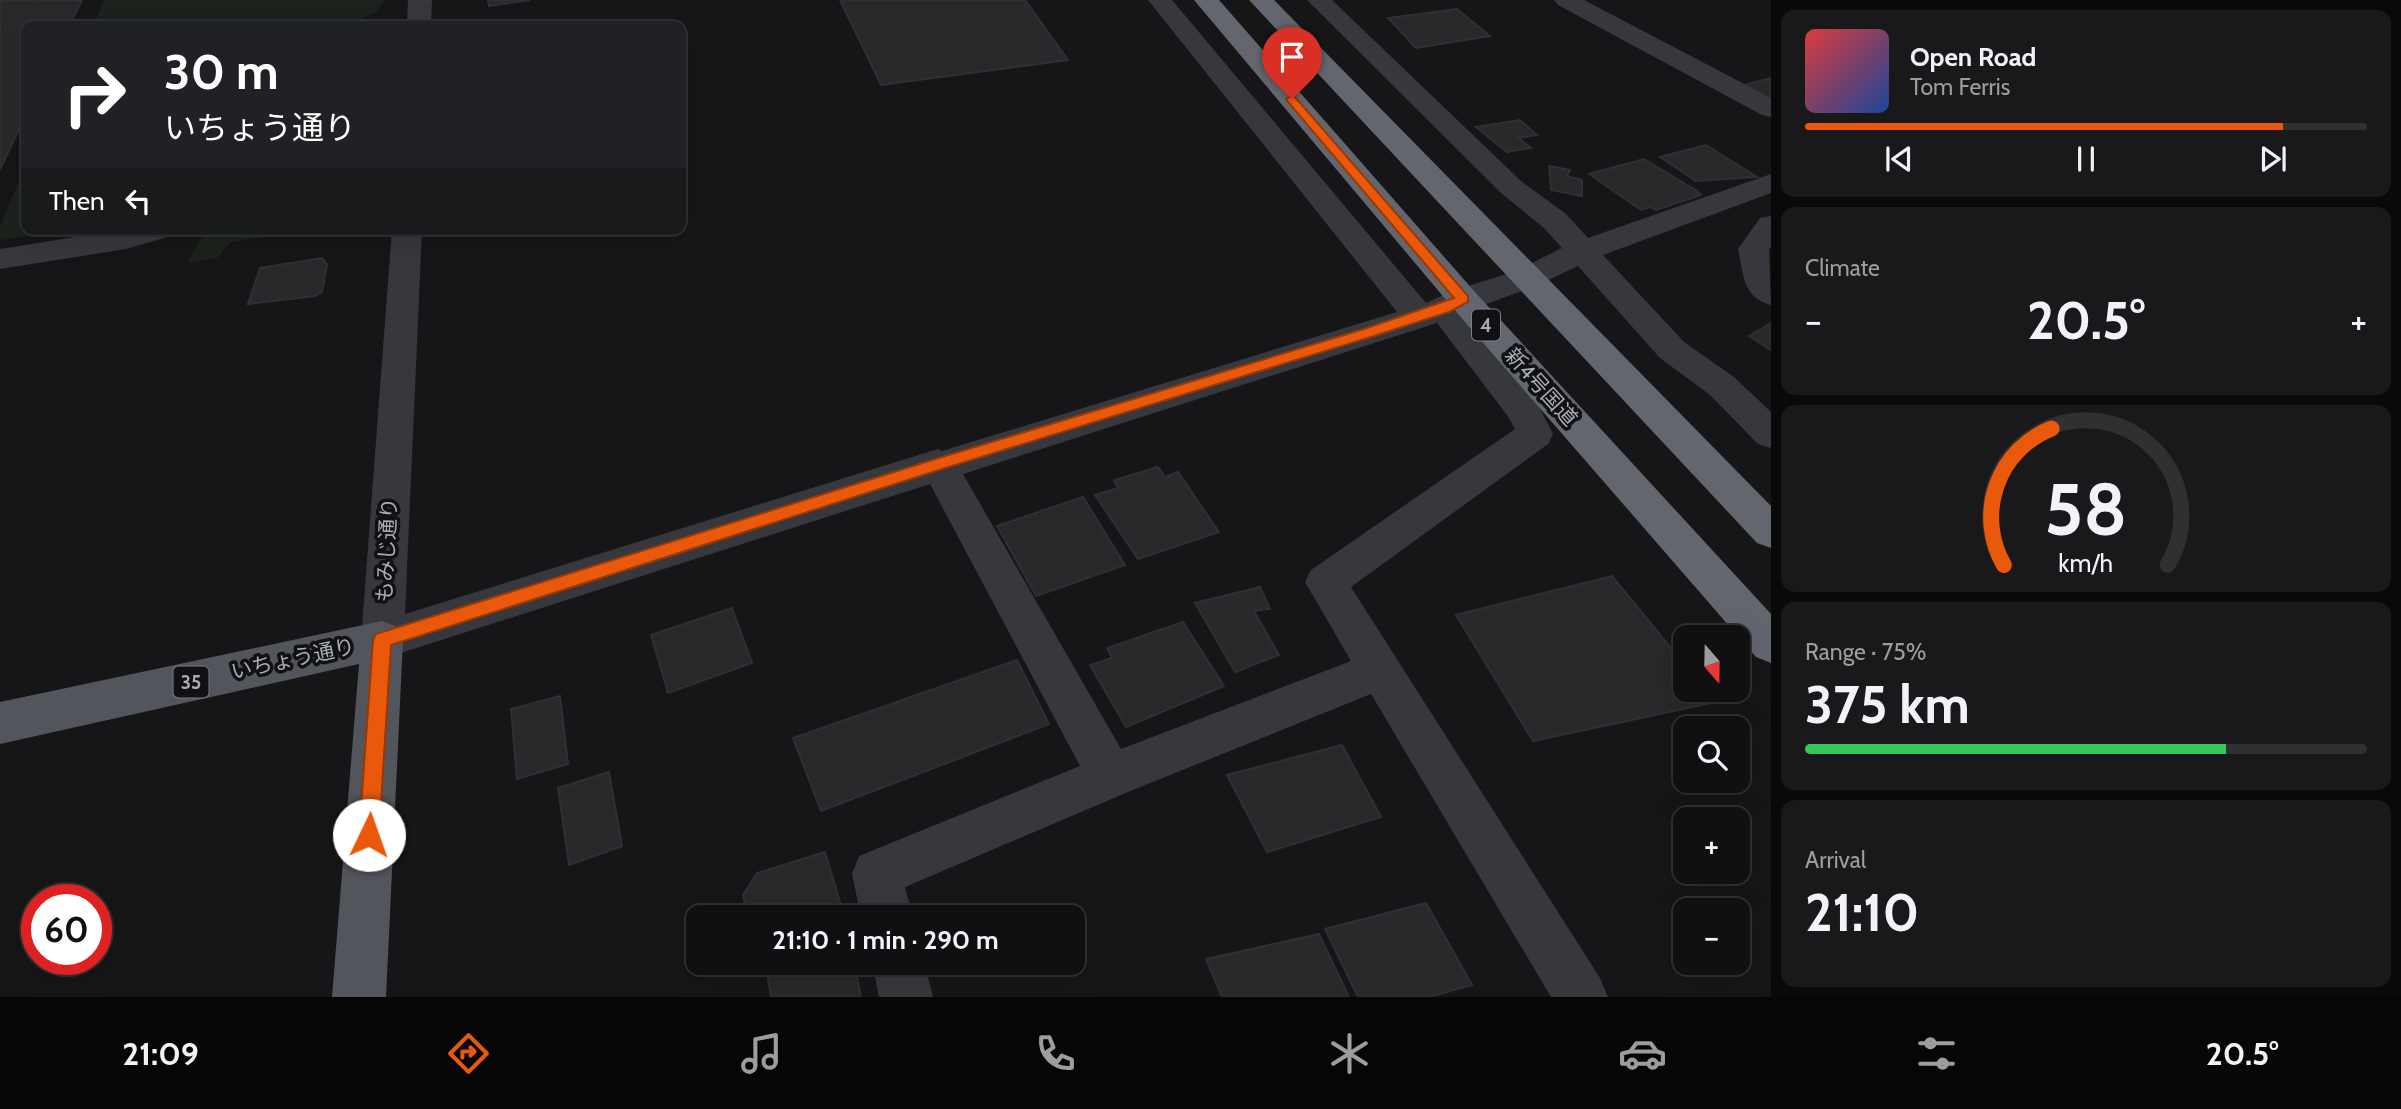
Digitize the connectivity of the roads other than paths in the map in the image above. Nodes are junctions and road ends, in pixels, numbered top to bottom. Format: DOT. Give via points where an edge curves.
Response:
graph roads {
  1 [pos="420,0"];
  2 [pos="1160,0"];
  3 [pos="1206,0"];
  4 [pos="1261,0"];
  5 [pos="1319,0"];
  6 [pos="1566,0"];
  7 [pos="419,21"];
  8 [pos="1771,110"];
  9 [pos="1763,193"];
  10 [pos="1771,225"];
  11 [pos="140,235"];
  12 [pos="407,235"];
  13 [pos="1580,252"];
  14 [pos="0,259"];
  15 [pos="1527,278"];
  16 [pos="1771,294"];
  17 [pos="1442,308"];
  18 [pos="1771,434"];
  19 [pos="939,464"];
  20 [pos="1771,532"];
  21 [pos="382,640"];
  22 [pos="1771,644"];
  23 [pos="1380,670"];
  24 [pos="0,723"];
  25 [pos="1111,776"];
  26 [pos="884,905"];
  27 [pos="901,975"];
  28 [pos="359,997"];
  29 [pos="906,997"];
  30 [pos="1581,997"];
  1 -- 7 [label="street"];
  2 -- 17 [label="street"];
  3 -- 17 [label="highway, 新4号国道 / 4"];
  4 -- 15 [label="highway"];
  5 -- 13 [label="street" via="1511,187 1555,221"];
  6 -- 8 [label="street"];
  9 -- 13 [label="street, いちょう通り"];
  10 -- 16 [label="street" via="1753,249 1765,290"];
  11 -- 14 [label="street"];
  12 -- 21 [label="street, もみじ通り"];
  13 -- 15 [label="street, いちょう通り"];
  13 -- 18 [label="street" via="1672,350 1722,386"];
  15 -- 17 [label="street, いちょう通り"];
  15 -- 20 [label="highway"];
  17 -- 19 [label="street, いちょう通り"];
  17 -- 22 [label="highway, 新4号国道 / 4"];
  17 -- 23 [label="street" via="1522,408 1535,434 1326,582"];
  19 -- 21 [label="street, いちょう通り"];
  19 -- 25 [label="street"];
  21 -- 24 [label="main road, いちょう通り / 35"];
  21 -- 28 [label="main road, もみじ通り"];
  23 -- 25 [label="street"];
  23 -- 30 [label="street"];
  25 -- 26 [label="street" via="877,874"];
  27 -- 29 [label="street"];
}
